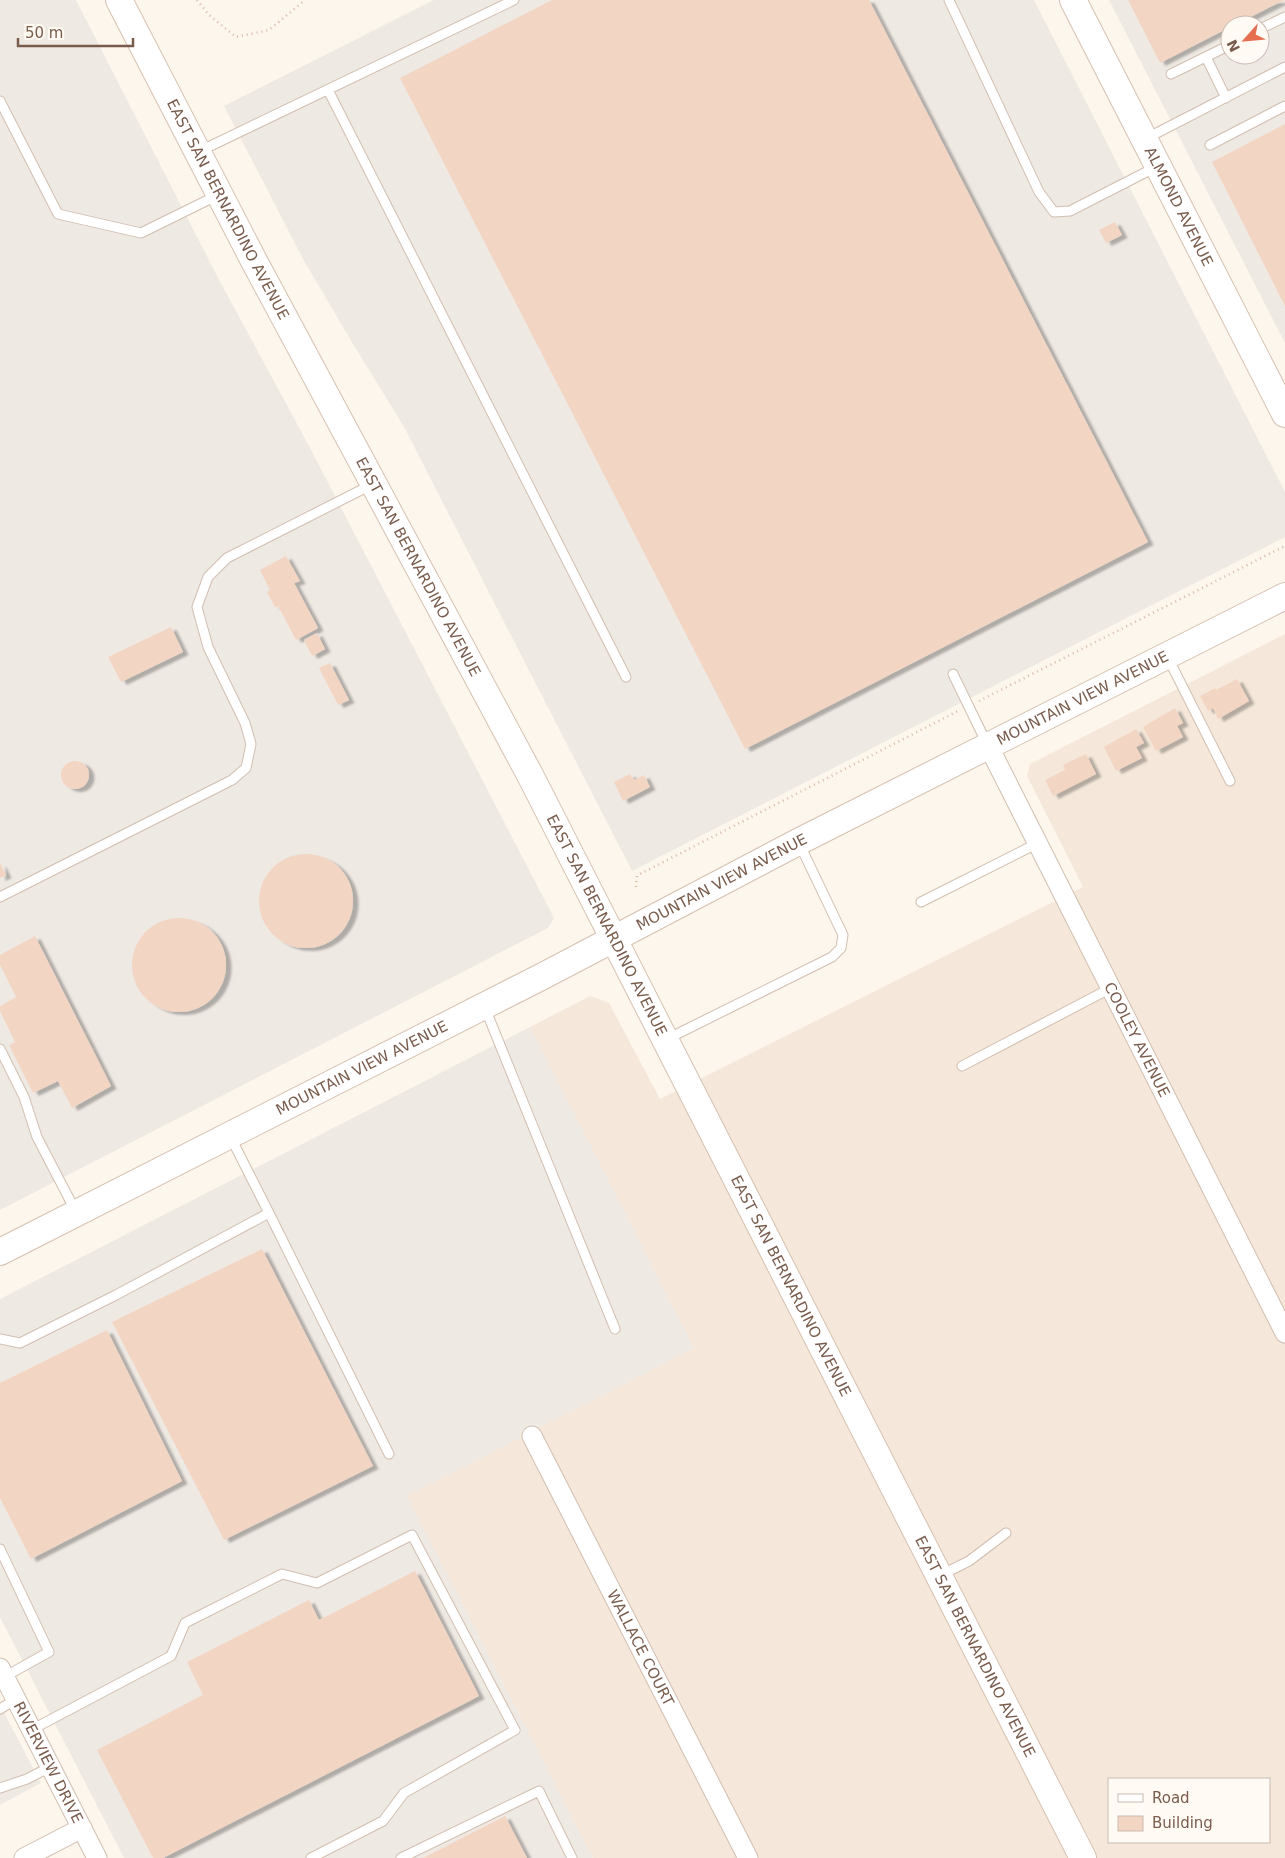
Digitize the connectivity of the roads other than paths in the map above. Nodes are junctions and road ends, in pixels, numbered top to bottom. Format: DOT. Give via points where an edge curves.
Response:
graph roads {
  1 [pos="119,0"];
  2 [pos="514,0"];
  3 [pos="949,0"];
  4 [pos="1073,0"];
  5 [pos="1285,17"];
  6 [pos="1270,25"];
  7 [pos="1220,49"];
  8 [pos="1206,57"];
  9 [pos="1285,67"];
  10 [pos="1171,74"];
  11 [pos="328,90"];
  12 [pos="1226,98"];
  13 [pos="0,101"];
  14 [pos="1285,106"];
  15 [pos="1145,140"];
  16 [pos="1210,145"];
  17 [pos="198,152"];
  18 [pos="1158,166"];
  19 [pos="219,194"];
  20 [pos="1285,414"];
  21 [pos="373,483"];
  22 [pos="1285,596"];
  23 [pos="1166,656"];
  24 [pos="953,674"];
  25 [pos="626,677"];
  26 [pos="989,747"];
  27 [pos="1230,781"];
  28 [pos="798,842"];
  29 [pos="1038,843"];
  30 [pos="0,897"];
  31 [pos="921,902"];
  32 [pos="612,939"];
  33 [pos="1111,988"];
  34 [pos="484,1006"];
  35 [pos="664,1040"];
  36 [pos="0,1049"];
  37 [pos="962,1066"];
  38 [pos="229,1135"];
  39 [pos="76,1212"];
  40 [pos="269,1213"];
  41 [pos="0,1252"];
  42 [pos="615,1329"];
  43 [pos="1285,1333"];
  44 [pos="0,1339"];
  45 [pos="532,1436"];
  46 [pos="390,1454"];
  47 [pos="1006,1533"];
  48 [pos="0,1549"];
  49 [pos="939,1577"];
  50 [pos="2,1672"];
  51 [pos="8,1704"];
  52 [pos="31,1730"];
  53 [pos="50,1767"];
  54 [pos="0,1788"];
  55 [pos="82,1828"];
  56 [pos="24,1858"];
  57 [pos="96,1858"];
  58 [pos="312,1858"];
  59 [pos="402,1858"];
  60 [pos="572,1858"];
  61 [pos="748,1858"];
  62 [pos="1083,1858"];
  1 -- 17 [label="main road, EAST SAN BERNARDINO AVENUE"];
  2 -- 11 [label="lane"];
  3 -- 18 [label="lane" via="1039,192 1054,212 1070,211"];
  4 -- 15 [label="main road, ALMOND AVENUE"];
  5 -- 6 [label="lane"];
  7 -- 8 [label="lane"];
  8 -- 10 [label="lane"];
  8 -- 12 [label="lane"];
  9 -- 12 [label="lane"];
  11 -- 17 [label="lane"];
  11 -- 25 [label="lane"];
  12 -- 15 [label="lane"];
  13 -- 19 [label="lane" via="58,214 141,233"];
  14 -- 16 [label="lane"];
  15 -- 18 [label="main road, ALMOND AVENUE"];
  17 -- 19 [label="main road, EAST SAN BERNARDINO AVENUE"];
  18 -- 20 [label="main road, ALMOND AVENUE"];
  19 -- 21 [label="main road, EAST SAN BERNARDINO AVENUE"];
  21 -- 30 [label="lane" via="227,558 208,577 198,607 208,647 245,723 251,744 246,768 232,780"];
  21 -- 32 [label="main road, EAST SAN BERNARDINO AVENUE" via="530,775"];
  22 -- 23 [label="main road, MOUNTAIN VIEW AVENUE"];
  23 -- 26 [label="main road, MOUNTAIN VIEW AVENUE"];
  23 -- 27 [label="lane"];
  24 -- 26 [label="lane"];
  26 -- 28 [label="main road, MOUNTAIN VIEW AVENUE"];
  26 -- 29 [label="street, COOLEY AVENUE"];
  28 -- 32 [label="main road, MOUNTAIN VIEW AVENUE"];
  28 -- 35 [label="lane" via="843,935 841,948 832,957"];
  29 -- 31 [label="lane"];
  29 -- 33 [label="street, COOLEY AVENUE"];
  32 -- 34 [label="main road, MOUNTAIN VIEW AVENUE"];
  32 -- 35 [label="main road, EAST SAN BERNARDINO AVENUE"];
  33 -- 37 [label="lane"];
  33 -- 43 [label="street, COOLEY AVENUE"];
  34 -- 38 [label="main road, MOUNTAIN VIEW AVENUE"];
  34 -- 42 [label="lane"];
  35 -- 49 [label="main road, EAST SAN BERNARDINO AVENUE"];
  36 -- 39 [label="lane" via="24,1097 37,1137"];
  38 -- 39 [label="main road, MOUNTAIN VIEW AVENUE"];
  38 -- 40 [label="lane"];
  39 -- 41 [label="main road, MOUNTAIN VIEW AVENUE"];
  40 -- 44 [label="lane" via="20,1343"];
  40 -- 46 [label="lane"];
  45 -- 61 [label="street, WALLACE COURT"];
  47 -- 49 [label="lane" via="969,1561"];
  48 -- 50 [label="lane" via="49,1652"];
  49 -- 62 [label="main road, EAST SAN BERNARDINO AVENUE"];
  50 -- 51 [label="street, RIVERVIEW DRIVE"];
  51 -- 52 [label="street, RIVERVIEW DRIVE"];
  52 -- 53 [label="street, RIVERVIEW DRIVE"];
  52 -- 58 [label="lane" via="171,1656 185,1623 282,1574 317,1583 412,1535 515,1730 404,1793 383,1821"];
  53 -- 54 [label="lane"];
  53 -- 55 [label="street, RIVERVIEW DRIVE"];
  55 -- 56 [label="street"];
  55 -- 57 [label="street, RIVERVIEW DRIVE"];
  59 -- 60 [label="lane" via="539,1791"];
}
